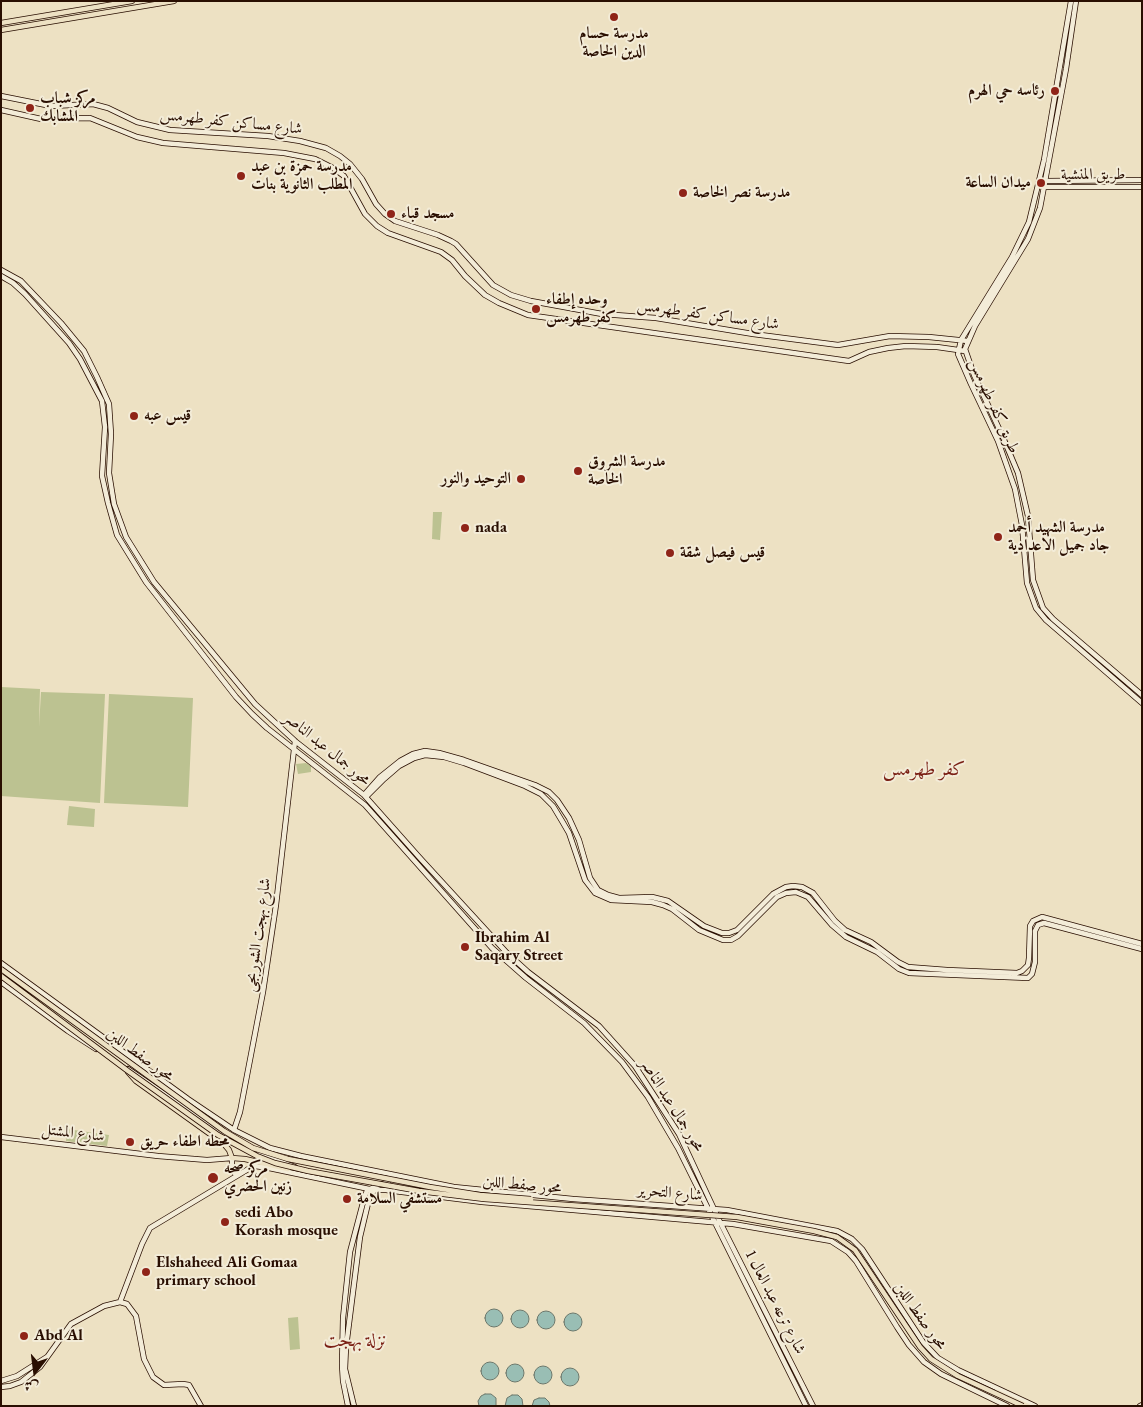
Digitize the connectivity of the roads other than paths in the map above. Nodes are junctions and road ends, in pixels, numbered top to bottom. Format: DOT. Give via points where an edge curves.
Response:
graph roads {
  1 [pos="132,1"];
  2 [pos="174,1"];
  3 [pos="1070,1"];
  4 [pos="1076,1"];
  5 [pos="120,3"];
  6 [pos="133,8"];
  7 [pos="122,10"];
  8 [pos="1,22"];
  9 [pos="1,30"];
  10 [pos="1,96"];
  11 [pos="1,110"];
  12 [pos="1142,180"];
  13 [pos="1046,181"];
  14 [pos="1044,187"];
  15 [pos="1142,187"];
  16 [pos="1,270"];
  17 [pos="1,276"];
  18 [pos="61,323"];
  19 [pos="56,328"];
  20 [pos="961,340"];
  21 [pos="968,341"];
  22 [pos="958,350"];
  23 [pos="965,351"];
  24 [pos="1142,695"];
  25 [pos="1142,703"];
  26 [pos="295,741"];
  27 [pos="294,749"];
  28 [pos="365,796"];
  29 [pos="810,894"];
  30 [pos="722,933"];
  31 [pos="720,939"];
  32 [pos="1142,944"];
  33 [pos="1142,949"];
  34 [pos="1,963"];
  35 [pos="1,968"];
  36 [pos="926,971"];
  37 [pos="1,976"];
  38 [pos="1,982"];
  39 [pos="128,1071"];
  40 [pos="234,1130"];
  41 [pos="1,1137"];
  42 [pos="232,1158"];
  43 [pos="394,1173"];
  44 [pos="238,1174"];
  45 [pos="308,1176"];
  46 [pos="375,1184"];
  47 [pos="372,1190"];
  48 [pos="708,1209"];
  49 [pos="714,1209"];
  50 [pos="362,1215"];
  51 [pos="714,1222"];
  52 [pos="720,1222"];
  53 [pos="120,1302"];
  54 [pos="762,1310"];
  55 [pos="784,1354"];
  56 [pos="47,1357"];
  57 [pos="345,1380"];
  58 [pos="1,1381"];
  59 [pos="1,1387"];
  60 [pos="201,1406"];
  61 [pos="348,1406"];
  62 [pos="354,1406"];
  63 [pos="806,1406"];
  64 [pos="813,1406"];
  65 [pos="1007,1406"];
  66 [pos="1023,1406"];
  67 [pos="1028,1406"];
  68 [pos="1035,1406"];
  1 -- 5 [label="main road"];
  1 -- 6 [label="main road" via="130,5"];
  2 -- 6 [label="main road"];
  3 -- 20 [label="street, طريق كفر طهرمس" via="1047,143 1031,214 1012,257"];
  4 -- 13 [label="street, طريق كفر طهرمس"];
  5 -- 7 [label="main road"];
  5 -- 8 [label="main road"];
  6 -- 7 [label="main road"];
  7 -- 9 [label="main road"];
  10 -- 20 [label="street, شارع مساكن كفر طهرمس" via="51,106 92,104 137,122 170,130 256,135 326,148 350,164 380,209 390,218 451,241 494,284 531,302 838,345 890,336"];
  11 -- 22 [label="street" via="41,119 90,118 129,134 163,142 315,159 344,176 365,214 377,226 441,252 485,295 528,315 849,361 888,348 927,346"];
  12 -- 13 [label="street, طريق المنشية"];
  13 -- 14 [label="street, طريق كفر طهرمس"];
  14 -- 15 [label="street, طريق المنشية"];
  14 -- 21 [label="street, طريق كفر طهرمس" via="1028,239"];
  16 -- 18 [label="street, محور جمال عبد الناصر" via="21,281"];
  17 -- 19 [label="street, محور جمال عبد الناصر" via="19,288"];
  18 -- 19 [label="street"];
  18 -- 26 [label="street, محور جمال عبد الناصر" via="84,352 109,404 109,480 126,537 164,595 255,704"];
  19 -- 27 [label="street, محور جمال عبد الناصر" via="77,354 102,401 105,427 102,476 117,535 146,582 236,697"];
  20 -- 21 [label="street, شارع مساكن كفر طهرمس"];
  20 -- 22 [label="street, طريق كفر طهرمس"];
  21 -- 23 [label="street, طريق كفر طهرمس"];
  22 -- 23 [label="street"];
  22 -- 25 [label="street, طريق كفر طهرمس" via="1015,489 1027,583 1036,608"];
  23 -- 24 [label="street, طريق كفر طهرمس" via="1019,478 1028,516 1033,580 1044,608"];
  26 -- 27 [label="street, شارع بهجت الشوربجى"];
  26 -- 28 [label="street, محور جمال عبد الناصر"];
  27 -- 40 [label="street, شارع بهجت الشوربجى" via="263,992"];
  27 -- 48 [label="street, محور جمال عبد الناصر" via="366,804 492,948 584,1023 622,1062 668,1129"];
  28 -- 30 [label="street" via="380,777 400,761 425,751 464,760 546,789 576,830 590,878 598,890 614,897 652,897 668,901 704,926"];
  28 -- 31 [label="street" via="399,766 425,755 464,763 525,786 541,794 562,821 585,880 595,893 611,900 662,905 699,930"];
  28 -- 49 [label="street, محور جمال عبد الناصر" via="508,953 599,1026 635,1066 679,1134"];
  29 -- 30 [label="street" via="802,887 779,890 737,930"];
  29 -- 31 [label="street" via="781,895 734,938"];
  29 -- 36 [label="street" via="832,925 846,937 877,952 904,972"];
  30 -- 31 [label="street"];
  32 -- 36 [label="street" via="1042,917 1030,926 1029,958 1025,969 1018,972"];
  33 -- 36 [label="street" via="1044,922 1035,931 1035,962 1031,975 1026,978"];
  34 -- 40 [label="street, شارع التحرير"];
  35 -- 67 [label="main road, محور صفط اللبن, bridge" via="224,1131 270,1154 480,1195 738,1215 837,1235 861,1254 932,1357 958,1374"];
  37 -- 39 [label="main road, محور صفط اللبن, bridge"];
  38 -- 45 [label="street" via="68,1031 226,1136"];
  39 -- 42 [label="main road, bridge" via="136,1081 227,1147"];
  39 -- 46 [label="main road, محور صفط اللبن, bridge" via="224,1139 257,1156 308,1171"];
  40 -- 43 [label="street, شارع التحرير" via="260,1144 285,1152"];
  41 -- 42 [label="street, شارع المشتل" via="158,1156 207,1160"];
  42 -- 44 [label="street" via="232,1166"];
  42 -- 46 [label="main road, bridge"];
  43 -- 47 [label="street" via="391,1184"];
  43 -- 48 [label="street, شارع التحرير" via="470,1189"];
  44 -- 45 [label="street, شارع التحرير" via="255,1166"];
  44 -- 53 [label="street, شارع التحرير" via="150,1228"];
  45 -- 47 [label="street, شارع التحرير"];
  46 -- 66 [label="main road, محور صفط اللبن, bridge" via="484,1199 737,1217 837,1237 855,1250 931,1359 958,1376"];
  47 -- 50 [label="street"];
  47 -- 51 [label="street, شارع التحرير"];
  48 -- 49 [label="street, شارع التحرير"];
  48 -- 51 [label="street, شارع ترعه عبد العال 1"];
  49 -- 52 [label="street, شارع ترعه عبد العال 1"];
  49 -- 68 [label="street, شارع التحرير" via="829,1228 849,1236 862,1249 923,1342 938,1358"];
  50 -- 57 [label="street" via="347,1334"];
  50 -- 57 [label="street" via="350,1252 344,1308 342,1365"];
  51 -- 52 [label="street, شارع التحرير"];
  51 -- 54 [label="street, شارع ترعه عبد العال 1"];
  52 -- 54 [label="street, شارع ترعه عبد العال 1"];
  52 -- 65 [label="street, شارع التحرير" via="837,1244 856,1261 901,1333 924,1362 941,1374"];
  53 -- 56 [label="street" via="104,1306 71,1324"];
  53 -- 60 [label="street" via="127,1304 136,1316 144,1359 153,1377 164,1385 189,1385"];
  54 -- 55 [label="street, شارع ترعه عبد العال 1"];
  55 -- 63 [label="street, شارع ترعه عبد العال 1"];
  55 -- 64 [label="street, شارع ترعه عبد العال 1"];
  56 -- 58 [label="street" via="17,1376"];
  56 -- 59 [label="street" via="24,1380"];
  57 -- 61 [label="street"];
  57 -- 62 [label="street"];
}
